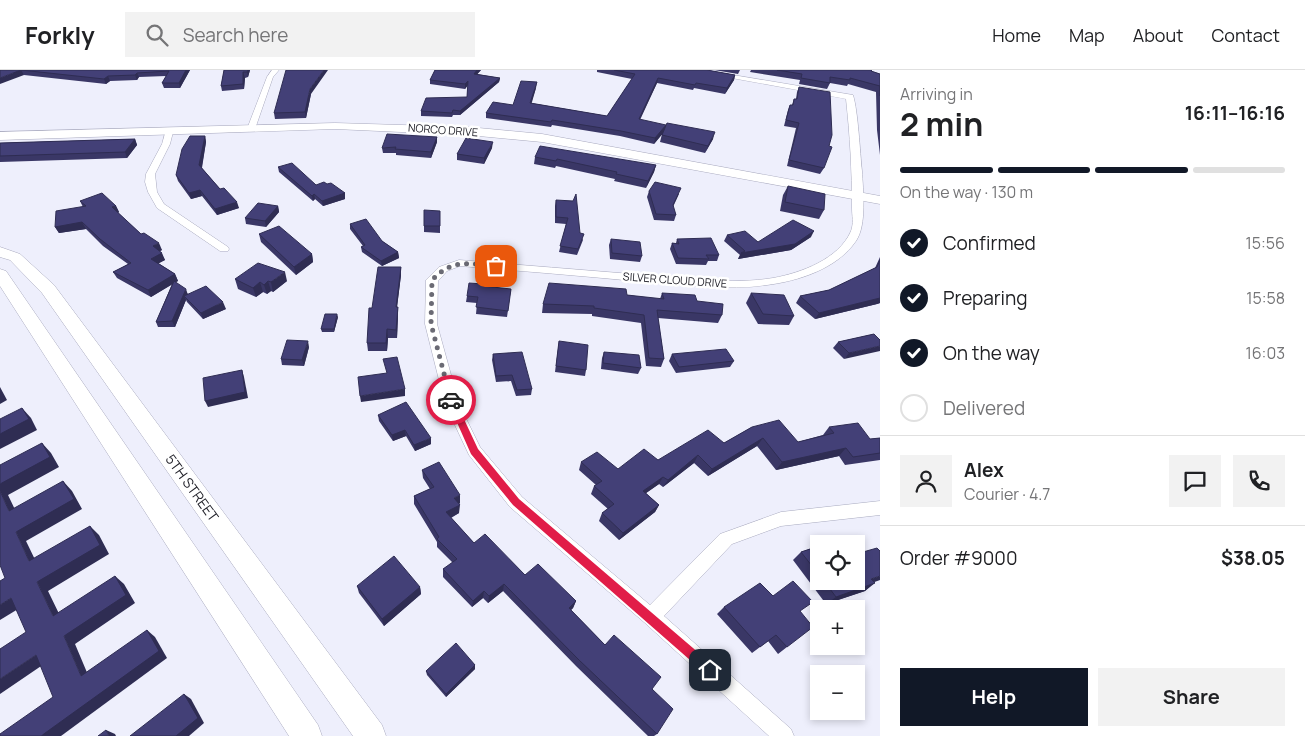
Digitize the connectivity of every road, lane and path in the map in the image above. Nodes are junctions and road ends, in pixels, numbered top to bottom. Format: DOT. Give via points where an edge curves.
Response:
graph roads {
  1 [pos="276,70"];
  2 [pos="691,70"];
  3 [pos="251,129"];
  4 [pos="168,132"];
  5 [pos="0,136"];
  6 [pos="859,196"];
  7 [pos="880,200"];
  8 [pos="224,249"];
  9 [pos="0,257"];
  10 [pos="880,508"];
  11 [pos="651,617"];
  12 [pos="307,736"];
  13 [pos="371,736"];
  14 [pos="784,736"];
  1 -- 3 [label="street" via="270,77"];
  2 -- 6 [label="street, SILVER CLOUD DRIVE" via="850,97"];
  3 -- 4 [label="street, NORCO DRIVE"];
  3 -- 6 [label="street, NORCO DRIVE" via="397,127 542,138"];
  4 -- 5 [label="street, NORCO DRIVE"];
  4 -- 8 [label="street" via="168,140 150,173 149,184 154,195 160,206"];
  6 -- 7 [label="street, NORCO DRIVE"];
  6 -- 11 [label="street, SILVER CLOUD DRIVE" via="858,228 849,245 831,260 774,281 705,283 459,263 442,269 432,280 431,324 452,404 474,451 516,502"];
  9 -- 12 [label="street, 5TH STREET"];
  9 -- 13 [label="street, 5TH STREET" via="16,257 48,289"];
  10 -- 11 [label="street" via="781,519 726,539"];
  11 -- 14 [label="street"];
}
